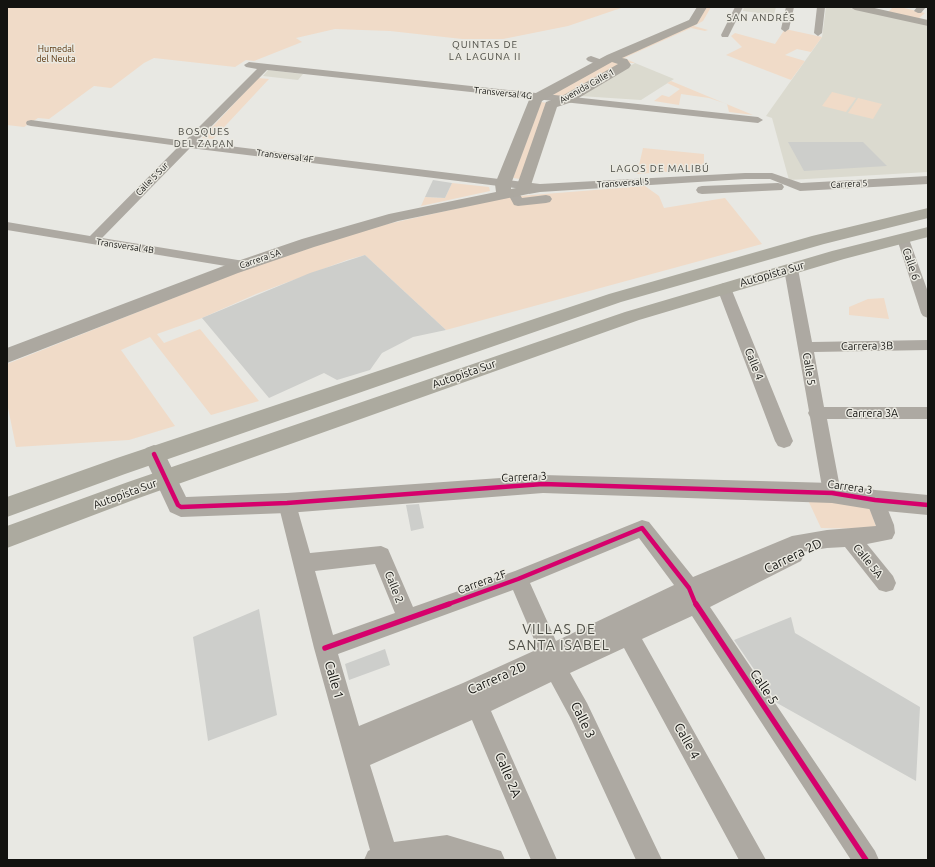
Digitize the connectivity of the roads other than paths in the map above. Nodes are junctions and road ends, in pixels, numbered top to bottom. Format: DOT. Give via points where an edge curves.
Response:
graph roads {
  1 [pos="702,7"];
  2 [pos="739,7"];
  3 [pos="790,7"];
  4 [pos="821,7"];
  5 [pos="855,7"];
  6 [pos="881,10"];
  7 [pos="928,23"];
  8 [pos="785,29"];
  9 [pos="818,33"];
  10 [pos="725,35"];
  11 [pos="601,60"];
  12 [pos="249,65"];
  13 [pos="264,66"];
  14 [pos="539,97"];
  15 [pos="567,99"];
  16 [pos="758,120"];
  17 [pos="31,122"];
  18 [pos="186,144"];
  19 [pos="772,176"];
  20 [pos="928,180"];
  21 [pos="800,186"];
  22 [pos="518,190"];
  23 [pos="928,213"];
  24 [pos="7,226"];
  25 [pos="928,232"];
  26 [pos="903,238"];
  27 [pos="92,241"];
  28 [pos="244,265"];
  29 [pos="791,269"];
  30 [pos="724,288"];
  31 [pos="927,309"];
  32 [pos="928,345"];
  33 [pos="806,347"];
  34 [pos="7,356"];
  35 [pos="816,413"];
  36 [pos="928,413"];
  37 [pos="784,440"];
  38 [pos="154,454"];
  39 [pos="166,479"];
  40 [pos="832,493"];
  41 [pos="875,500"];
  42 [pos="287,503"];
  43 [pos="928,505"];
  44 [pos="7,507"];
  45 [pos="642,528"];
  46 [pos="7,537"];
  47 [pos="850,538"];
  48 [pos="303,563"];
  49 [pos="518,579"];
  50 [pos="886,583"];
  51 [pos="693,596"];
  52 [pos="407,618"];
  53 [pos="624,629"];
  54 [pos="325,648"];
  55 [pos="554,661"];
  56 [pos="474,698"];
  57 [pos="354,750"];
  58 [pos="447,854"];
  59 [pos="381,858"];
  60 [pos="492,860"];
  61 [pos="544,860"];
  62 [pos="649,860"];
  63 [pos="753,860"];
  64 [pos="866,860"];
  1 -- 11 [label="main road, Avenida Calle 1" via="693,22"];
  2 -- 10 [label="street"];
  3 -- 8 [label="street"];
  4 -- 9 [label="street"];
  5 -- 6 [label="main road"];
  6 -- 7 [label="main road"];
  11 -- 14 [label="main road, Avenida Calle 1"];
  11 -- 15 [label="main road, Avenida Calle 1" via="623,62 625,65"];
  12 -- 13 [label="street, Transversal 4G"];
  13 -- 14 [label="street, Transversal 4G"];
  13 -- 18 [label="street, Calle 5 Sur"];
  14 -- 15 [label="street, Transversal 4G"];
  14 -- 22 [label="main road" via="531,113"];
  15 -- 16 [label="street, Transversal 4G"];
  15 -- 22 [label="main road, Avenida Calle 1" via="551,105"];
  17 -- 18 [label="street, Transversal 4F"];
  18 -- 22 [label="street, Transversal 4F"];
  18 -- 27 [label="street, Calle 5 Sur"];
  19 -- 21 [label="street, Carrera 5"];
  19 -- 22 [label="street, Transversal 5"];
  20 -- 21 [label="street, Carrera 5"];
  21 -- 22 [label="street" via="596,194 518,202"];
  22 -- 28 [label="main road, Carrera 5A" via="396,217"];
  23 -- 38 [label="highway, Autopista Sur" via="818,240 615,298"];
  24 -- 27 [label="street, Transversal 4B"];
  25 -- 26 [label="highway, Autopista Sur"];
  26 -- 29 [label="highway, Autopista Sur"];
  26 -- 31 [label="street, Calle 6"];
  27 -- 28 [label="street, Transversal 4B"];
  28 -- 34 [label="main road, Carrera 5A"];
  29 -- 30 [label="highway, Autopista Sur"];
  29 -- 33 [label="street, Calle 5"];
  30 -- 37 [label="street, Calle 4"];
  30 -- 39 [label="highway, Autopista Sur" via="632,316"];
  32 -- 33 [label="street, Carrera 3B"];
  33 -- 35 [label="street, Calle 5"];
  35 -- 36 [label="street, Carrera 3A"];
  35 -- 40 [label="street, Calle 5"];
  38 -- 39 [label="street, Carrera 3"];
  38 -- 44 [label="highway, Autopista Sur"];
  39 -- 42 [label="street, Carrera 3" via="181,507"];
  39 -- 46 [label="highway, Autopista Sur"];
  40 -- 41 [label="street, Carrera 3"];
  40 -- 42 [label="street, Carrera 3" via="543,484"];
  41 -- 43 [label="street, Carrera 3"];
  41 -- 47 [label="street" via="885,525 885,533"];
  42 -- 48 [label="street, Calle 1"];
  45 -- 49 [label="street, Carrera 2F"];
  45 -- 51 [label="street, Calle 5"];
  47 -- 50 [label="street, Calle 5A"];
  47 -- 51 [label="street, Carrera 2D" via="827,539"];
  48 -- 52 [label="street, Calle 2" via="381,555"];
  48 -- 54 [label="street, Calle 1"];
  49 -- 52 [label="street, Carrera 2F"];
  49 -- 55 [label="street, Calle 3"];
  51 -- 53 [label="street, Carrera 2D"];
  51 -- 64 [label="street, Calle 5"];
  52 -- 54 [label="street, Carrera 2F"];
  53 -- 55 [label="street, Carrera 2D"];
  53 -- 63 [label="street, Calle 4"];
  54 -- 57 [label="street, Calle 1"];
  55 -- 56 [label="street, Carrera 2D"];
  55 -- 62 [label="street, Calle 3"];
  56 -- 57 [label="street, Carrera 2D"];
  56 -- 61 [label="street, Calle 2A"];
  57 -- 59 [label="street, Calle 1"];
  58 -- 59 [label="street"];
  58 -- 60 [label="street"];
}
